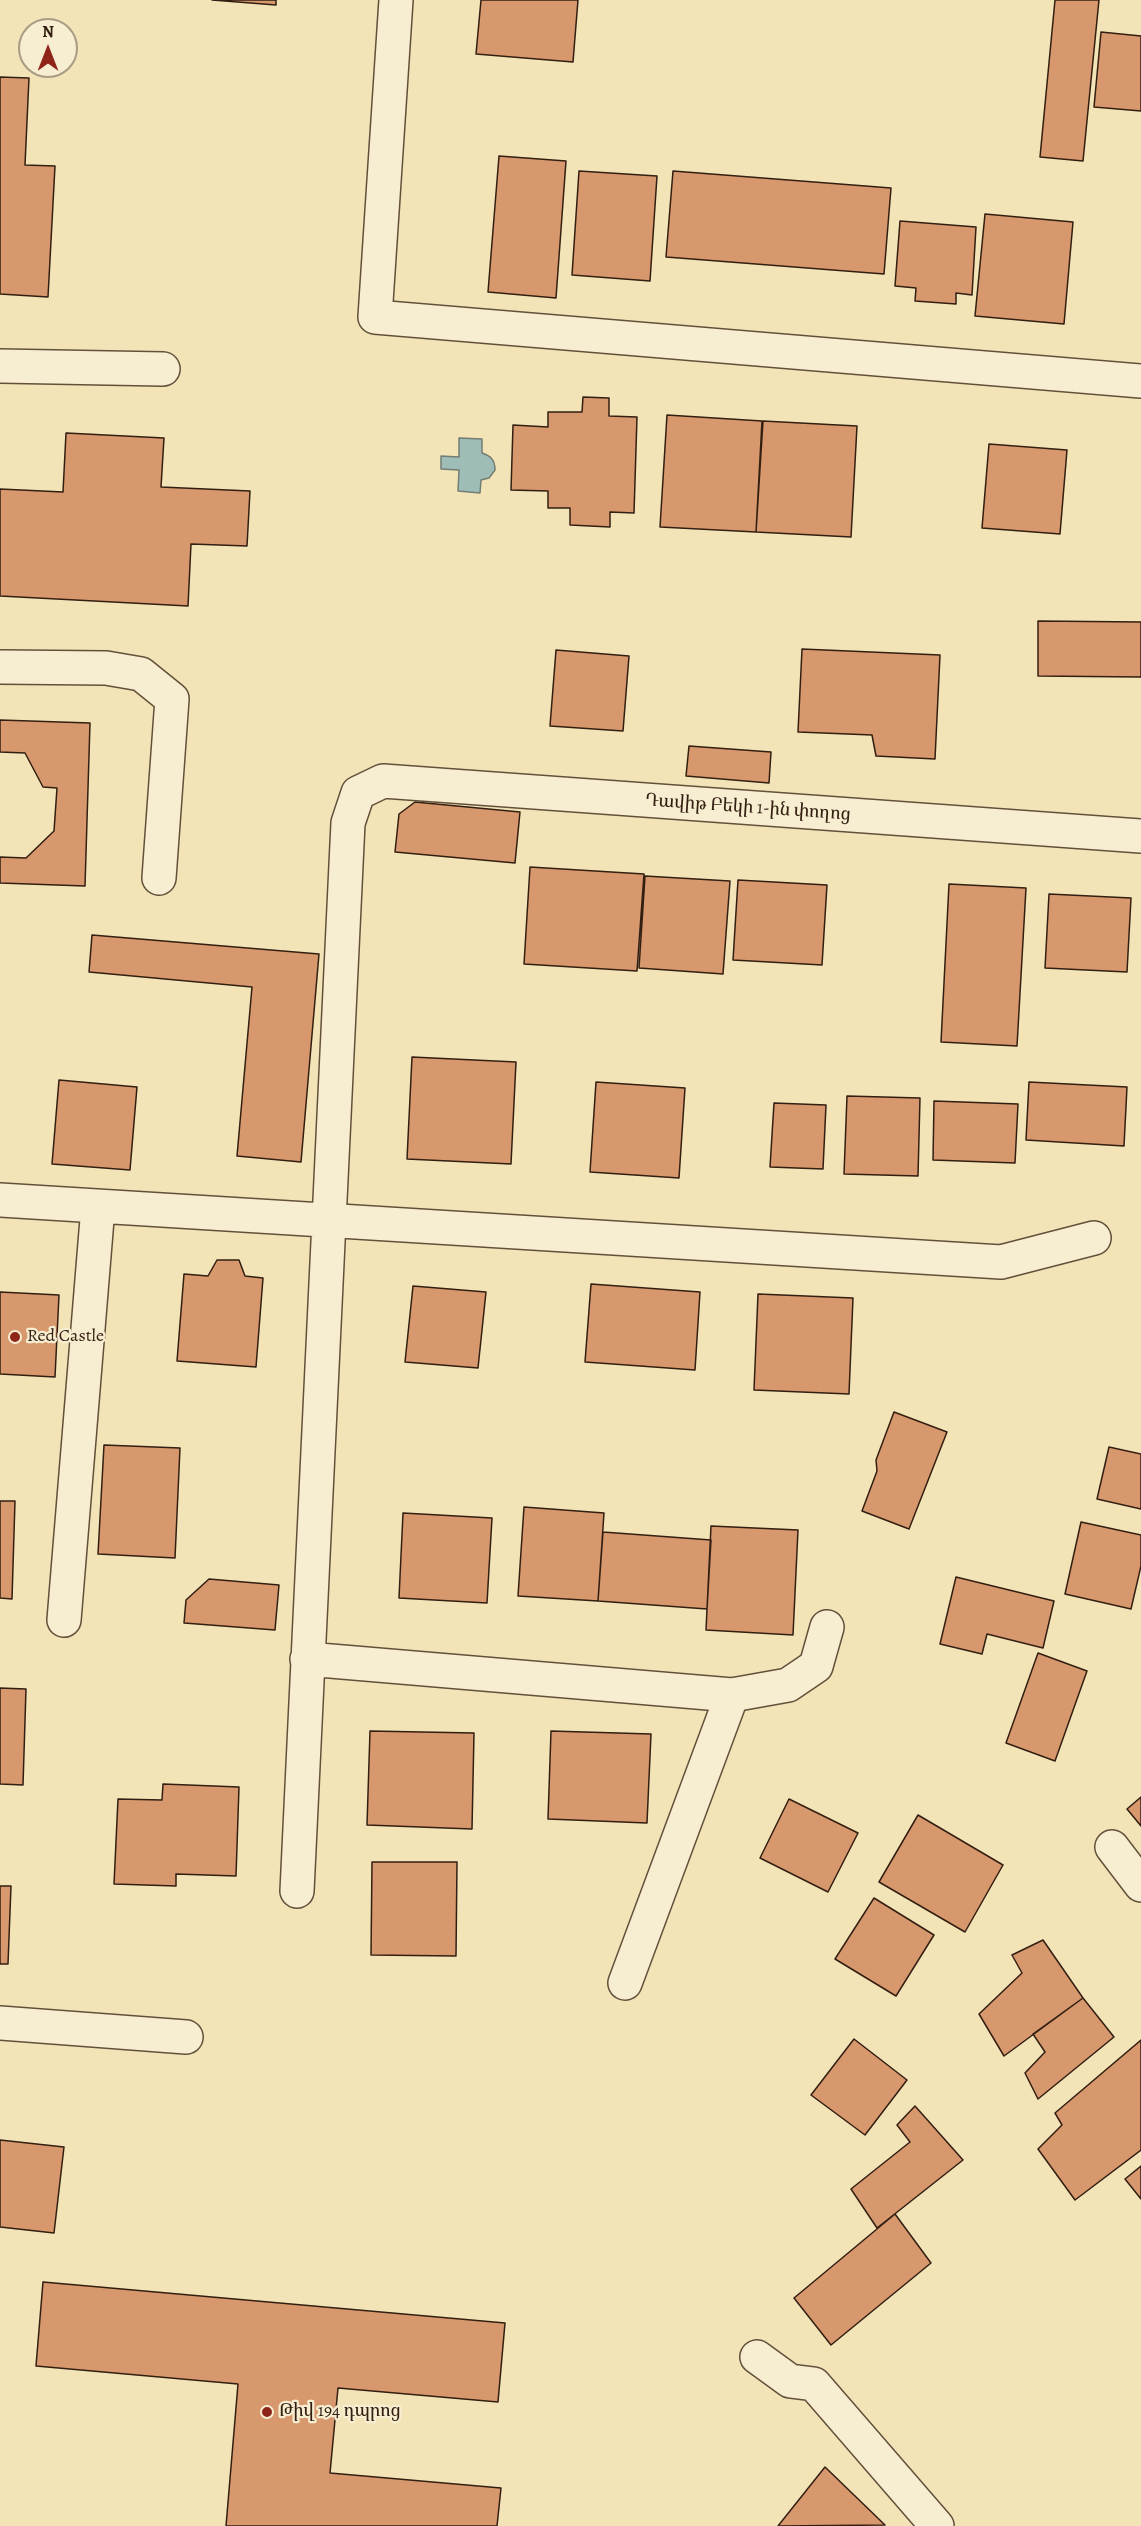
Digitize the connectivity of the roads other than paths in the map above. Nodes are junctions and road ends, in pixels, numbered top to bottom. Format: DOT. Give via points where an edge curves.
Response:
graph roads {
  1 [pos="396,0"];
  2 [pos="0,366"];
  3 [pos="163,369"];
  4 [pos="1141,381"];
  5 [pos="0,667"];
  6 [pos="1141,836"];
  7 [pos="159,878"];
  8 [pos="0,1200"];
  9 [pos="98,1207"];
  10 [pos="330,1221"];
  11 [pos="1094,1238"];
  12 [pos="64,1620"];
  13 [pos="827,1627"];
  14 [pos="307,1659"];
  15 [pos="732,1695"];
  16 [pos="1112,1847"];
  17 [pos="1141,1885"];
  18 [pos="297,1891"];
  19 [pos="625,1983"];
  20 [pos="0,2023"];
  21 [pos="186,2037"];
  22 [pos="757,2357"];
  23 [pos="938,2526"];
  1 -- 4 [label="street" via="375,317"];
  2 -- 3 [label="street"];
  5 -- 7 [label="street" via="106,668 141,674 172,699"];
  6 -- 10 [label="street, Դավիթ Բեկի 1-ին փողոց" via="383,781 358,793 348,823"];
  8 -- 9 [label="street"];
  9 -- 10 [label="street"];
  9 -- 12 [label="street"];
  10 -- 11 [label="street" via="1001,1262"];
  10 -- 14 [label="street"];
  13 -- 15 [label="street" via="816,1666 788,1685"];
  14 -- 15 [label="street"];
  14 -- 18 [label="street"];
  15 -- 19 [label="street"];
  16 -- 17 [label="street"];
  20 -- 21 [label="street"];
  22 -- 23 [label="street" via="790,2381 814,2384"];
}
